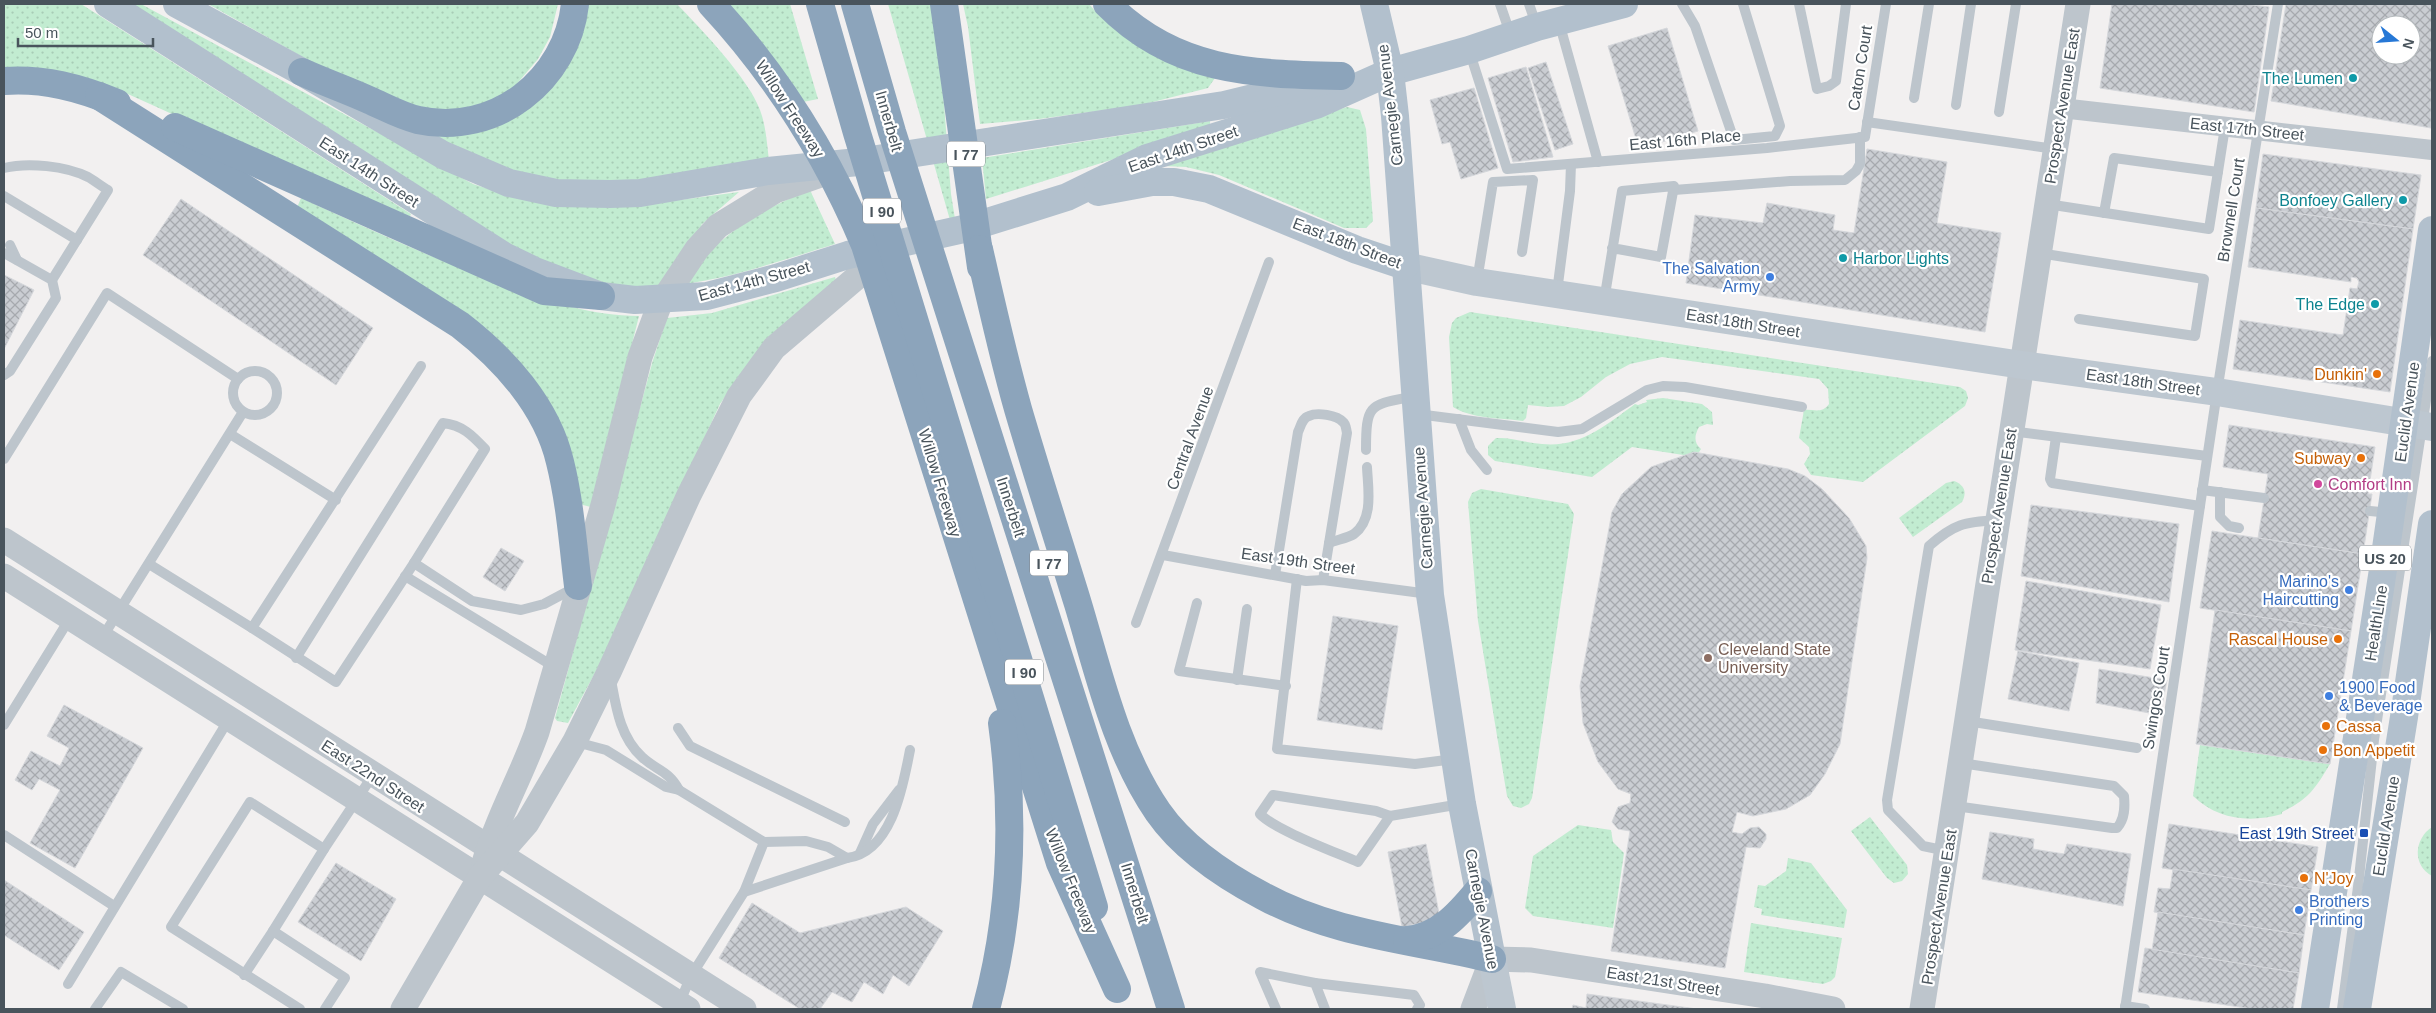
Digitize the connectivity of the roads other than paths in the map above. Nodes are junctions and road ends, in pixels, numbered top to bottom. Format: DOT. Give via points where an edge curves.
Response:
graph roads {
  1 [pos="108,4"];
  2 [pos="177,4"];
  3 [pos="575,4"];
  4 [pos="711,4"];
  5 [pos="820,4"];
  6 [pos="855,4"];
  7 [pos="944,4"];
  8 [pos="1107,4"];
  9 [pos="1374,4"];
  10 [pos="1500,4"];
  11 [pos="1624,4"];
  12 [pos="1682,4"];
  13 [pos="1743,4"];
  14 [pos="1799,4"];
  15 [pos="1846,4"];
  16 [pos="1886,4"];
  17 [pos="1929,4"];
  18 [pos="1970,4"];
  19 [pos="2016,4"];
  20 [pos="2078,4"];
  21 [pos="2278,4"];
  22 [pos="1542,17"];
  23 [pos="1511,36"];
  24 [pos="1469,50"];
  25 [pos="302,72"];
  26 [pos="1390,72"];
  27 [pos="1341,76"];
  28 [pos="4,81"];
  29 [pos="99,96"];
  30 [pos="1914,98"];
  31 [pos="1956,106"];
  32 [pos="2061,108"];
  33 [pos="1999,112"];
  34 [pos="1867,122"];
  35 [pos="2225,127"];
  36 [pos="2259,130"];
  37 [pos="1862,137"];
  38 [pos="2055,149"];
  39 [pos="2432,150"];
  40 [pos="858,162"];
  41 [pos="1598,162"];
  42 [pos="1571,164"];
  43 [pos="1534,167"];
  44 [pos="4,168"];
  45 [pos="2218,172"];
  46 [pos="1533,180"];
  47 [pos="1674,190"];
  48 [pos="4,196"];
  49 [pos="1066,197"];
  50 [pos="2047,204"];
  51 [pos="2104,213"];
  52 [pos="2432,230"];
  53 [pos="973,238"];
  54 [pos="77,240"];
  55 [pos="1612,248"];
  56 [pos="7,249"];
  57 [pos="1522,252"];
  58 [pos="2039,253"];
  59 [pos="4,260"];
  60 [pos="17,260"];
  61 [pos="1269,262"];
  62 [pos="1405,266"];
  63 [pos="52,280"];
  64 [pos="1477,282"];
  65 [pos="1557,294"];
  66 [pos="601,296"];
  67 [pos="1603,302"];
  68 [pos="2079,319"];
  69 [pos="994,334"];
  70 [pos="915,360"];
  71 [pos="2432,361"];
  72 [pos="2022,365"];
  73 [pos="421,366"];
  74 [pos="4,376"];
  75 [pos="238,379"];
  76 [pos="2217,392"];
  77 [pos="1415,405"];
  78 [pos="1802,408"];
  79 [pos="243,412"];
  80 [pos="1458,419"];
  81 [pos="2420,425"];
  82 [pos="2010,431"];
  83 [pos="230,434"];
  84 [pos="2056,437"];
  85 [pos="1366,450"];
  86 [pos="2207,456"];
  87 [pos="4,459"];
  88 [pos="1367,467"];
  89 [pos="1487,470"];
  90 [pos="2202,490"];
  91 [pos="2220,492"];
  92 [pos="2264,498"];
  93 [pos="336,500"];
  94 [pos="2200,506"];
  95 [pos="1997,520"];
  96 [pos="2432,524"];
  97 [pos="2239,528"];
  98 [pos="4,540"];
  99 [pos="1328,543"];
  100 [pos="1163,555"];
  101 [pos="414,563"];
  102 [pos="149,564"];
  103 [pos="1275,575"];
  104 [pos="4,576"];
  105 [pos="406,576"];
  106 [pos="1297,579"];
  107 [pos="1322,580"];
  108 [pos="578,586"];
  109 [pos="1430,594"];
  110 [pos="1196,602"];
  111 [pos="1247,609"];
  112 [pos="118,614"];
  113 [pos="70,618"];
  114 [pos="1136,623"];
  115 [pos="252,628"];
  116 [pos="987,635"];
  117 [pos="102,638"];
  118 [pos="296,658"];
  119 [pos="556,668"];
  120 [pos="609,672"];
  121 [pos="1237,680"];
  122 [pos="1286,686"];
  123 [pos="230,718"];
  124 [pos="1966,721"];
  125 [pos="4,725"];
  126 [pos="678,728"];
  127 [pos="575,741"];
  128 [pos="2137,748"];
  129 [pos="910,750"];
  130 [pos="1455,759"];
  131 [pos="1961,763"];
  132 [pos="373,776"];
  133 [pos="679,790"];
  134 [pos="1103,791"];
  135 [pos="357,800"];
  136 [pos="1462,804"];
  137 [pos="1955,806"];
  138 [pos="1390,816"];
  139 [pos="846,822"];
  140 [pos="4,835"];
  141 [pos="764,842"];
  142 [pos="324,849"];
  143 [pos="1948,851"];
  144 [pos="494,852"];
  145 [pos="847,858"];
  146 [pos="480,877"];
  147 [pos="1478,891"];
  148 [pos="744,892"];
  149 [pos="114,906"];
  150 [pos="274,931"];
  151 [pos="1405,941"];
  152 [pos="1492,959"];
  153 [pos="244,975"];
  154 [pos="691,976"];
  155 [pos="1315,983"];
  156 [pos="68,984"];
  157 [pos="1120,999"];
  158 [pos="681,1007"];
  159 [pos="1822,1008"];
  160 [pos="2125,1008"];
  161 [pos="95,1009"];
  162 [pos="183,1009"];
  163 [pos="300,1009"];
  164 [pos="325,1009"];
  165 [pos="403,1009"];
  166 [pos="744,1009"];
  167 [pos="986,1009"];
  168 [pos="1171,1009"];
  169 [pos="1276,1009"];
  170 [pos="1325,1009"];
  171 [pos="1417,1009"];
  172 [pos="1473,1009"];
  173 [pos="1502,1009"];
  174 [pos="1922,1009"];
  175 [pos="2145,1009"];
  176 [pos="2315,1009"];
  177 [pos="2342,1009"];
  178 [pos="2357,1009"];
  1 -- 66 [label="main road, East 14th Street" via="504,256 535,272"];
  2 -- 25 [label="main road, East 14th Street"];
  3 -- 25 [label="highway" via="568,38 540,83 512,105 481,118 448,124 417,120"];
  4 -- 70 [label="highway, Willow Freeway" via="776,85 826,163 855,221 878,282"];
  5 -- 70 [label="highway, Innerbelt / I 90"];
  6 -- 134 [label="highway, Innerbelt / I 90" via="959,346"];
  7 -- 53 [label="highway, I 77"];
  8 -- 27 [label="highway" via="1143,35 1169,50 1199,61 1250,72"];
  9 -- 26 [label="main road, Carnegie Avenue"];
  10 -- 23 [label="lane"];
  11 -- 22 [label="main road, East 14th Street"];
  12 -- 13 [label="lane" via="1695,26 1734,140 1775,136 1780,126"];
  14 -- 15 [label="lane" via="1817,89 1836,81"];
  16 -- 34 [label="lane, Caton Court"];
  17 -- 30 [label="lane"];
  18 -- 31 [label="lane"];
  19 -- 33 [label="lane"];
  20 -- 32 [label="street, Prospect Avenue East"];
  21 -- 36 [label="lane, Brownell Court"];
  22 -- 23 [label="main road, East 14th Street"];
  22 -- 41 [label="lane"];
  23 -- 24 [label="main road, East 14th Street"];
  24 -- 26 [label="main road, East 14th Street"];
  24 -- 43 [label="lane, East 16th Place" via="1507,169"];
  25 -- 40 [label="main road, East 14th Street" via="443,155 508,183 548,191 640,193 768,171"];
  26 -- 27 [label="main road, East 14th Street"];
  26 -- 49 [label="main road, East 14th Street" via="1316,105 1147,158"];
  26 -- 62 [label="main road, Carnegie Avenue"];
  27 -- 40 [label="main road, East 14th Street" via="1224,105"];
  28 -- 29 [label="highway" via="57,84"];
  29 -- 66 [label="highway" via="183,130 544,292"];
  29 -- 108 [label="highway" via="460,325 496,356 539,412 560,460"];
  32 -- 35 [label="street, East 17th Street"];
  32 -- 38 [label="street, Prospect Avenue East"];
  34 -- 37 [label="lane, Caton Court"];
  34 -- 38 [label="lane"];
  35 -- 36 [label="street, East 17th Street"];
  35 -- 45 [label="lane"];
  36 -- 39 [label="street, East 17th Street"];
  36 -- 76 [label="lane, Brownell Court"];
  37 -- 41 [label="lane, East 16th Place"];
  37 -- 47 [label="lane, Caton Court" via="1860,164 1844,180"];
  38 -- 50 [label="street, Prospect Avenue East"];
  40 -- 108 [label="street" via="775,191 718,226 697,248 660,306 640,357 603,505"];
  41 -- 42 [label="lane, East 16th Place"];
  42 -- 43 [label="lane, East 16th Place"];
  42 -- 65 [label="lane"];
  43 -- 46 [label="lane"];
  44 -- 54 [label="lane" via="27,166 70,172 88,177 108,190"];
  45 -- 51 [label="lane" via="2114,158"];
  45 -- 51 [label="lane" via="2209,229"];
  46 -- 57 [label="lane"];
  46 -- 64 [label="lane" via="1493,182"];
  47 -- 55 [label="lane, Caton Court" via="1674,186 1622,191"];
  47 -- 55 [label="lane" via="1661,257"];
  48 -- 54 [label="lane"];
  49 -- 53 [label="main road, East 14th Street"];
  49 -- 62 [label="main road, East 18th Street" via="1152,182 1193,185 1229,196 1357,250"];
  50 -- 51 [label="lane"];
  50 -- 58 [label="street, Prospect Avenue East"];
  52 -- 81 [label="main road, Euclid Avenue / US 20"];
  53 -- 66 [label="main road, East 14th Street" via="848,254 707,296 636,300"];
  53 -- 69 [label="highway, I 77"];
  53 -- 120 [label="street" via="893,257 856,278 774,348 735,404 689,495"];
  54 -- 63 [label="lane"];
  55 -- 67 [label="lane"];
  56 -- 60 [label="lane"];
  58 -- 68 [label="lane" via="2204,279 2195,336"];
  58 -- 72 [label="street, Prospect Avenue East"];
  59 -- 60 [label="lane"];
  60 -- 63 [label="lane"];
  61 -- 100 [label="lane, Central Avenue"];
  62 -- 64 [label="main road, East 18th Street"];
  62 -- 77 [label="main road, Carnegie Avenue"];
  63 -- 74 [label="lane" via="56,298"];
  64 -- 65 [label="main road, East 18th Street"];
  65 -- 67 [label="main road, East 18th Street"];
  67 -- 72 [label="main road, East 18th Street"];
  69 -- 134 [label="highway, I 77" via="1014,449 1077,654"];
  69 -- 151 [label="highway" via="1107,701 1135,772 1160,814 1193,849 1264,897 1333,925"];
  70 -- 116 [label="highway, Willow Freeway"];
  70 -- 157 [label="highway, Innerbelt / I 90" via="1082,860"];
  71 -- 81 [label="lane, HealthLine"];
  72 -- 76 [label="main road, East 18th Street"];
  72 -- 82 [label="street, Prospect Avenue East"];
  73 -- 93 [label="lane"];
  75 -- 79 [label="lane" via="233,393"];
  75 -- 79 [label="lane" via="243,374 257,371 270,377 277,389 275,403 264,413 250,415"];
  75 -- 87 [label="lane" via="107,293"];
  76 -- 81 [label="main road, East 18th Street"];
  76 -- 86 [label="lane, Swingos Court"];
  77 -- 80 [label="lane"];
  77 -- 85 [label="lane" via="1378,404 1370,409"];
  77 -- 109 [label="main road, Carnegie Avenue"];
  78 -- 80 [label="lane" via="1663,386 1634,397 1582,429 1558,432"];
  79 -- 83 [label="lane"];
  80 -- 89 [label="lane" via="1471,450"];
  81 -- 176 [label="main road, Euclid Avenue / US 20" via="2381,512"];
  81 -- 177 [label="lane, HealthLine" via="2374,740"];
  82 -- 84 [label="lane"];
  82 -- 95 [label="street, Prospect Avenue East"];
  83 -- 93 [label="lane"];
  83 -- 102 [label="lane"];
  84 -- 86 [label="lane"];
  84 -- 94 [label="lane" via="2052,483"];
  86 -- 90 [label="lane, Swingos Court"];
  88 -- 99 [label="lane" via="1369,490 1365,524 1354,534"];
  90 -- 91 [label="lane"];
  90 -- 94 [label="lane, Swingos Court"];
  91 -- 92 [label="lane"];
  91 -- 97 [label="lane" via="2220,517 2229,526"];
  93 -- 115 [label="lane"];
  94 -- 160 [label="lane, Swingos Court"];
  95 -- 124 [label="street, Prospect Avenue East"];
  95 -- 143 [label="lane" via="1972,522 1947,530 1929,546 1887,800 1888,810 1923,846"];
  96 -- 178 [label="main road, Euclid Avenue / US 20"];
  98 -- 112 [label="street, East 22nd Street"];
  99 -- 103 [label="lane" via="1347,433 1342,420 1323,414 1310,415 1298,432"];
  99 -- 107 [label="lane"];
  100 -- 103 [label="lane, East 19th Street"];
  100 -- 114 [label="lane, Central Avenue"];
  101 -- 105 [label="lane"];
  101 -- 108 [label="lane" via="472,601 521,610 544,604"];
  101 -- 118 [label="lane" via="486,449 472,434 456,424 443,423"];
  102 -- 112 [label="lane"];
  102 -- 115 [label="lane"];
  103 -- 106 [label="lane, East 19th Street"];
  104 -- 113 [label="street, East 22nd Street"];
  105 -- 118 [label="lane" via="336,682"];
  105 -- 119 [label="lane"];
  106 -- 107 [label="lane, East 19th Street"];
  106 -- 122 [label="lane"];
  107 -- 109 [label="lane, East 19th Street"];
  108 -- 119 [label="street"];
  109 -- 130 [label="main road, Carnegie Avenue"];
  110 -- 121 [label="lane" via="1179,672"];
  111 -- 121 [label="lane"];
  112 -- 117 [label="lane"];
  112 -- 132 [label="street, East 22nd Street"];
  113 -- 117 [label="street, East 22nd Street"];
  113 -- 125 [label="lane"];
  115 -- 118 [label="lane"];
  116 -- 157 [label="highway, Willow Freeway" via="1060,863"];
  116 -- 167 [label="highway" via="1005,746 1009,850 1004,920"];
  117 -- 123 [label="street, East 22nd Street"];
  119 -- 144 [label="street" via="526,763 503,809"];
  120 -- 127 [label="street"];
  120 -- 133 [label="lane" via="620,726 641,757 672,777"];
  121 -- 122 [label="lane"];
  122 -- 130 [label="lane" via="1277,748 1415,764"];
  123 -- 135 [label="street, East 22nd Street"];
  123 -- 149 [label="lane"];
  124 -- 128 [label="lane"];
  124 -- 131 [label="street, Prospect Avenue East"];
  126 -- 139 [label="lane" via="690,746"];
  127 -- 133 [label="lane" via="606,750 666,787"];
  127 -- 144 [label="street" via="527,823"];
  129 -- 145 [label="lane" via="904,784 892,819 878,840 858,856"];
  130 -- 136 [label="main road, Carnegie Avenue"];
  131 -- 137 [label="street, Prospect Avenue East"];
  131 -- 137 [label="lane" via="2114,786 2124,796 2124,812 2118,828 2112,828"];
  132 -- 135 [label="lane"];
  132 -- 144 [label="street, East 22nd Street"];
  133 -- 141 [label="lane"];
  134 -- 168 [label="highway, Innerbelt / I 90"];
  135 -- 142 [label="lane"];
  135 -- 146 [label="street, East 22nd Street"];
  136 -- 138 [label="lane"];
  136 -- 147 [label="main road, Carnegie Avenue"];
  137 -- 143 [label="street, Prospect Avenue East"];
  138 -- 138 [label="lane" via="1273,795 1260,814 1298,836 1358,862"];
  140 -- 149 [label="lane"];
  141 -- 145 [label="lane" via="806,841 828,847"];
  141 -- 148 [label="lane"];
  142 -- 150 [label="lane"];
  142 -- 153 [label="lane" via="250,802 171,927"];
  143 -- 174 [label="street, Prospect Avenue East"];
  144 -- 146 [label="street"];
  144 -- 154 [label="street, East 22nd Street"];
  145 -- 148 [label="lane"];
  146 -- 158 [label="street, East 22nd Street"];
  146 -- 165 [label="street"];
  147 -- 151 [label="highway" via="1448,924 1429,935"];
  147 -- 152 [label="main road, Carnegie Avenue"];
  148 -- 154 [label="lane"];
  149 -- 156 [label="lane"];
  150 -- 153 [label="lane"];
  150 -- 164 [label="lane" via="345,978"];
  151 -- 152 [label="highway"];
  152 -- 159 [label="street, East 21st Street" via="1531,960"];
  152 -- 172 [label="street"];
  152 -- 173 [label="main road, Carnegie Avenue"];
  153 -- 163 [label="lane"];
  154 -- 158 [label="lane"];
  154 -- 166 [label="street, East 22nd Street"];
  155 -- 169 [label="lane" via="1260,972"];
  155 -- 170 [label="lane"];
  155 -- 171 [label="lane" via="1414,995 1420,1005"];
  160 -- 175 [label="lane"];
  161 -- 162 [label="lane" via="121,972"];
}
